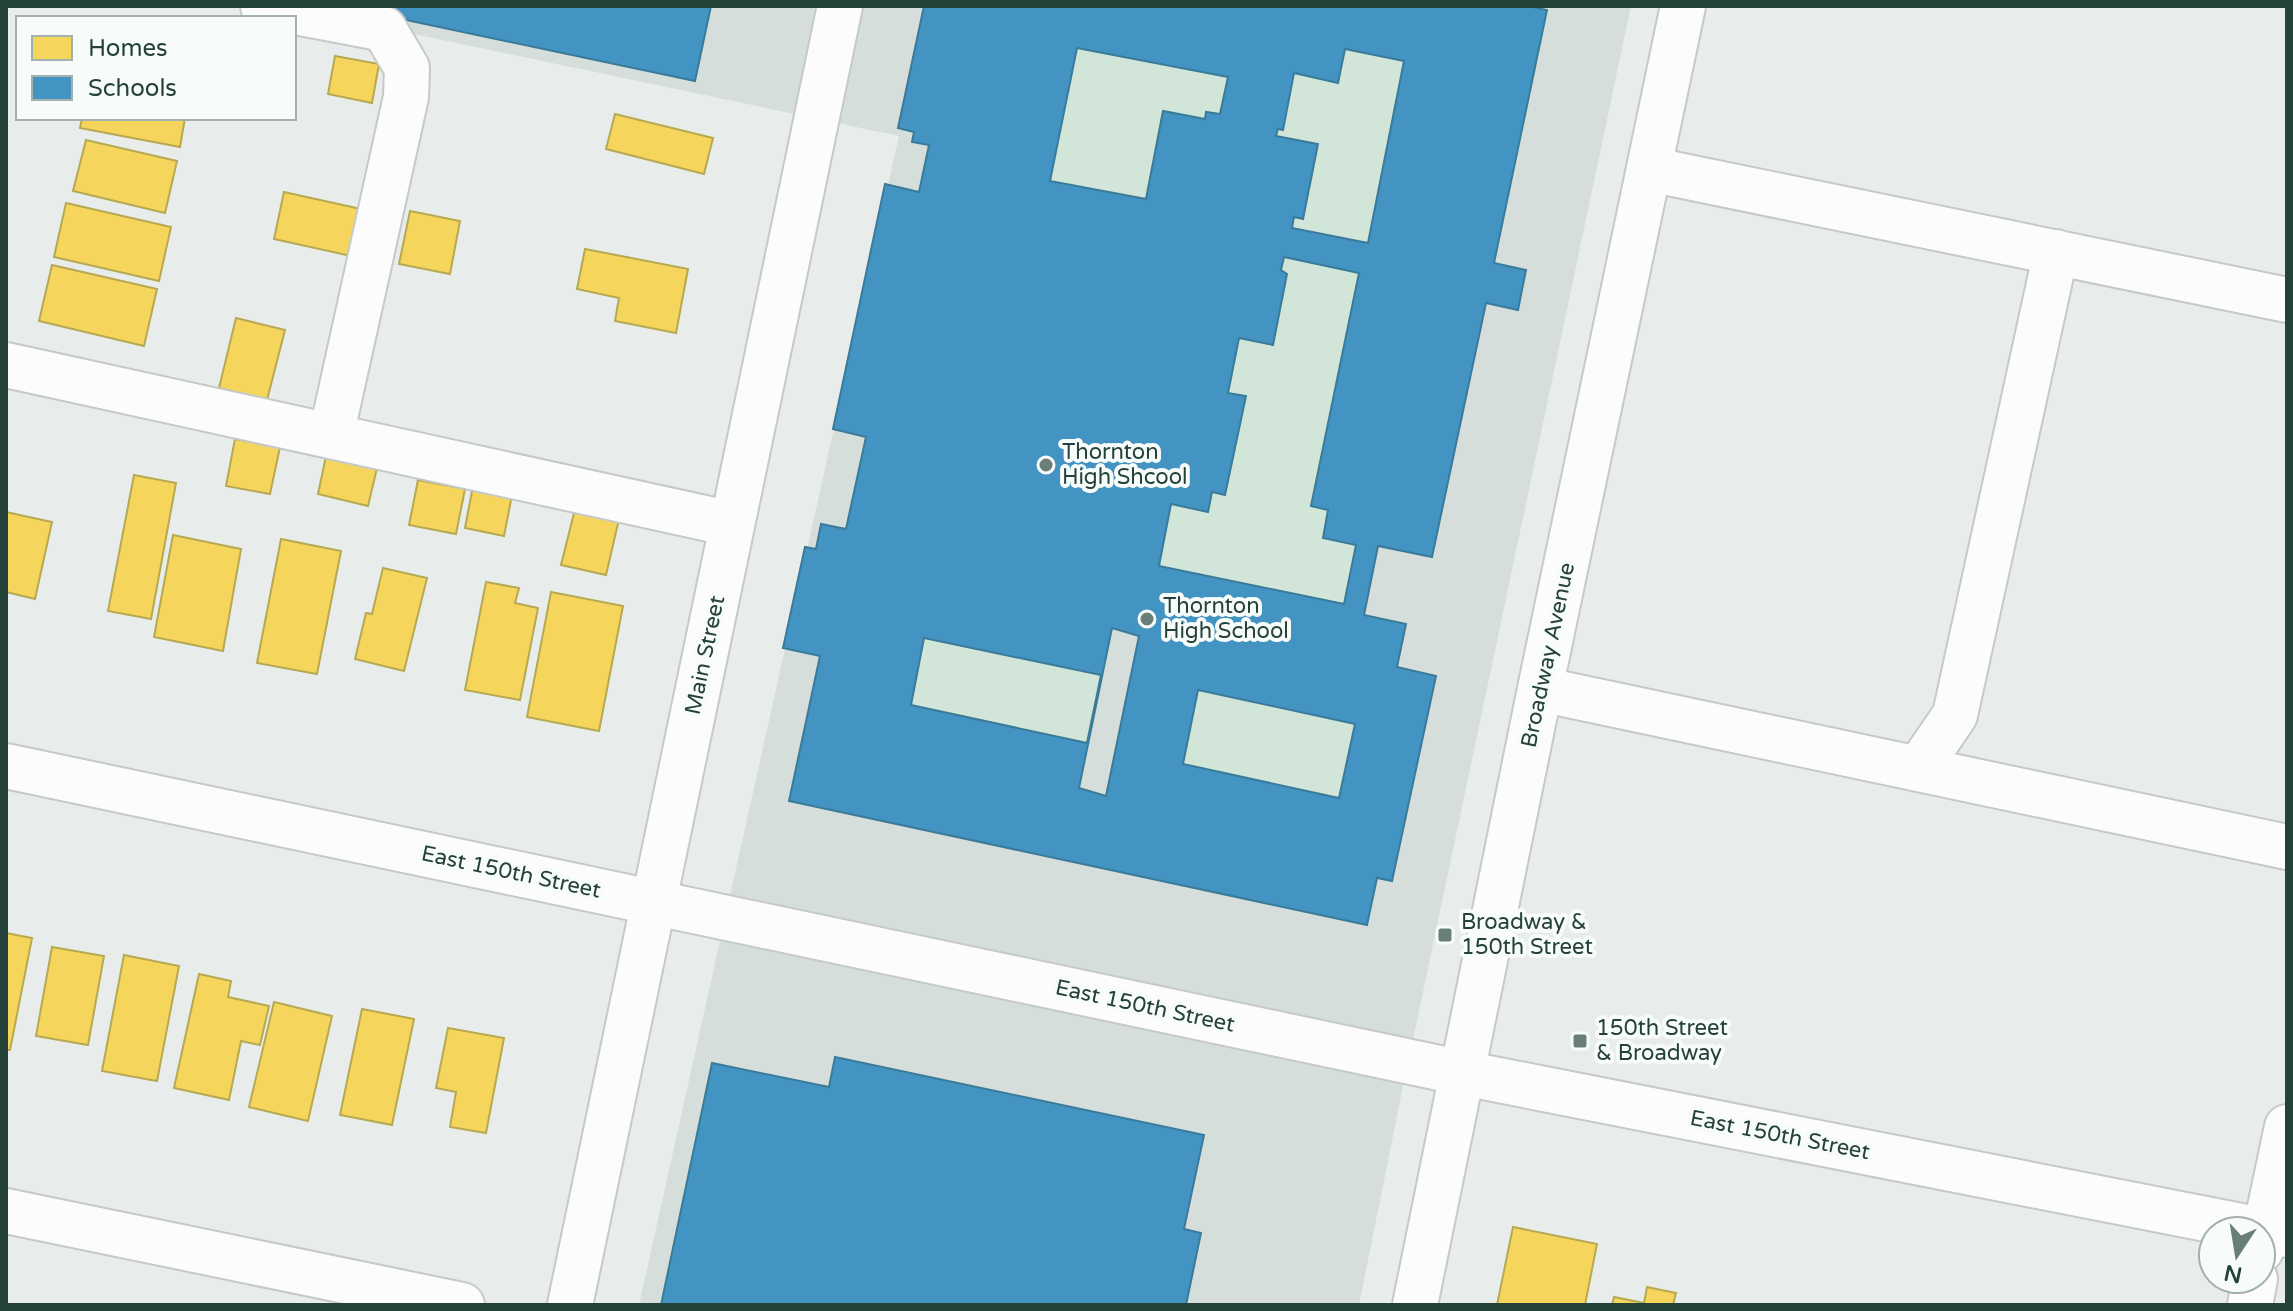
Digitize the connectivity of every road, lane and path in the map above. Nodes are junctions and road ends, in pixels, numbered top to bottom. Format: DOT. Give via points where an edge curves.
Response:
graph roads {
  1 [pos="263,6"];
  2 [pos="840,6"];
  3 [pos="1683,6"];
  4 [pos="1649,169"];
  5 [pos="2056,252"];
  6 [pos="2287,300"];
  7 [pos="6,365"];
  8 [pos="331,436"];
  9 [pos="732,524"];
  10 [pos="1540,689"];
  11 [pos="6,766"];
  12 [pos="1918,769"];
  13 [pos="2287,847"];
  14 [pos="654,902"];
  15 [pos="1463,1073"];
  16 [pos="2287,1127"];
  17 [pos="6,1211"];
  18 [pos="2274,1215"];
  19 [pos="2197,1223"];
  20 [pos="462,1305"];
  21 [pos="570,1305"];
  22 [pos="1415,1305"];
  1 -- 8 [label="street" via="384,29 407,68 406,97"];
  2 -- 9 [label="street, Main Street"];
  3 -- 4 [label="street, Broadway Avenue"];
  4 -- 5 [label="street"];
  4 -- 10 [label="street, Broadway Avenue"];
  5 -- 6 [label="street"];
  5 -- 12 [label="street" via="1955,715"];
  7 -- 8 [label="street"];
  8 -- 9 [label="street"];
  9 -- 14 [label="street, Main Street"];
  10 -- 12 [label="street"];
  10 -- 15 [label="street, Broadway Avenue"];
  11 -- 14 [label="street, East 150th Street"];
  12 -- 13 [label="street"];
  14 -- 15 [label="street, East 150th Street"];
  14 -- 21 [label="street, Main Street"];
  15 -- 19 [label="street, East 150th Street"];
  15 -- 22 [label="street, Broadway Avenue"];
  16 -- 18 [label="street"];
  17 -- 20 [label="street"];
}
